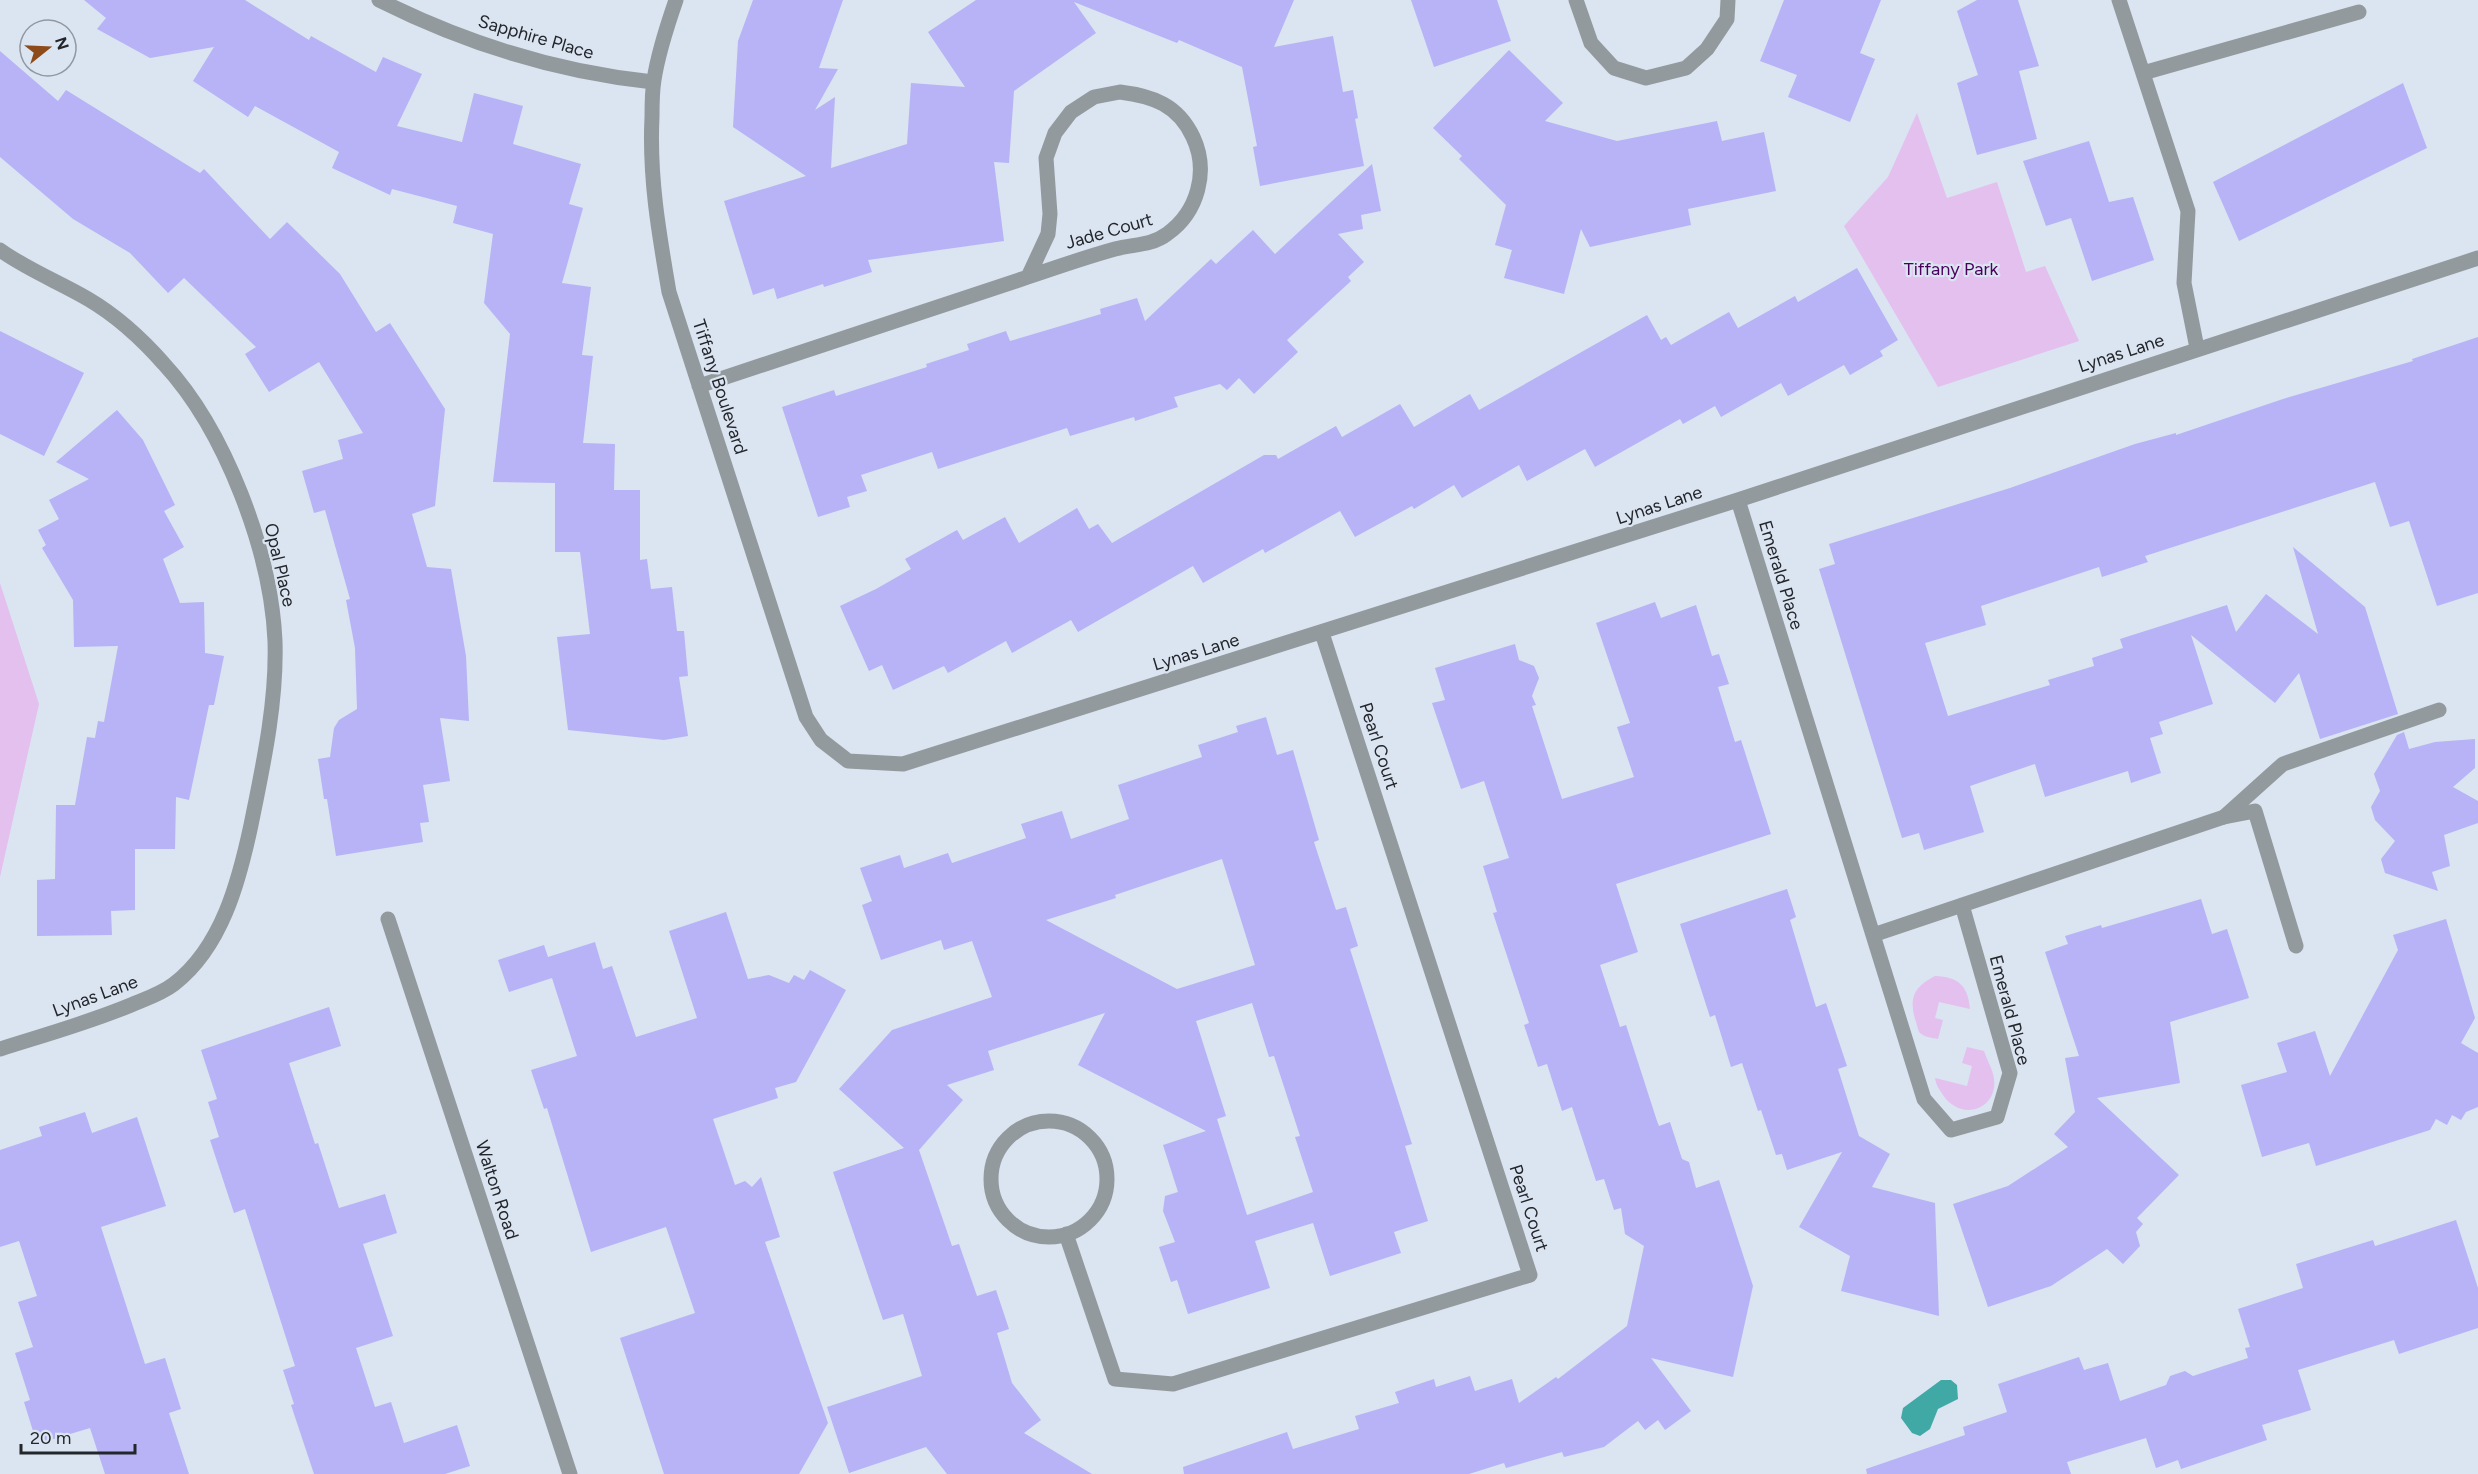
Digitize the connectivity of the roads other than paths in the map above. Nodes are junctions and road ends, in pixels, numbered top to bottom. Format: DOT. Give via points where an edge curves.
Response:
graph roads {
  1 [pos="379,0"];
  2 [pos="676,0"];
  3 [pos="1576,0"];
  4 [pos="1728,0"];
  5 [pos="2120,0"];
  6 [pos="2359,12"];
  7 [pos="2143,73"];
  8 [pos="653,82"];
  9 [pos="0,250"];
  10 [pos="2478,258"];
  11 [pos="0,259"];
  12 [pos="19,263"];
  13 [pos="1028,277"];
  14 [pos="2197,348"];
  15 [pos="699,386"];
  16 [pos="1738,500"];
  17 [pos="1322,633"];
  18 [pos="2439,710"];
  19 [pos="848,761"];
  20 [pos="2224,817"];
  21 [pos="1962,905"];
  22 [pos="387,919"];
  23 [pos="1873,935"];
  24 [pos="2296,946"];
  25 [pos="195,963"];
  26 [pos="0,1049"];
  27 [pos="1066,1234"];
  28 [pos="570,1474"];
  1 -- 8 [label="street, Sapphire Place" via="427,24 511,55 604,76"];
  2 -- 8 [label="street, Tiffany Boulevard"];
  3 -- 4 [label="street" via="1590,43 1614,68 1646,78 1686,68 1707,49 1727,19"];
  5 -- 7 [label="street"];
  6 -- 7 [label="street"];
  7 -- 14 [label="street" via="2188,212 2184,283"];
  8 -- 15 [label="street, Tiffany Boulevard" via="651,175 658,230 669,292"];
  9 -- 12 [label="street, Opal Place"];
  10 -- 14 [label="street, Lynas Lane"];
  11 -- 12 [label="street, Opal Place"];
  12 -- 25 [label="street, Opal Place" via="89,299 124,323 166,365 214,435 247,511 262,560 275,641 267,736 242,864 215,935"];
  13 -- 13 [label="street, Jade Court" via="1119,248 1144,245 1167,235 1185,218 1197,196 1200,180 1198,147 1187,125 1170,107 1146,95 1119,92 1094,97 1071,112 1055,133 1046,158 1048,234"];
  13 -- 15 [label="street, Jade Court"];
  14 -- 16 [label="street, Lynas Lane"];
  15 -- 19 [label="street, Tiffany Boulevard" via="806,717 821,740"];
  16 -- 17 [label="street, Lynas Lane"];
  16 -- 23 [label="street, Emerald Place"];
  17 -- 19 [label="street, Lynas Lane" via="903,764"];
  17 -- 27 [label="street, Pearl Court" via="1530,1275 1173,1384 1115,1379"];
  18 -- 20 [label="street" via="2283,764"];
  20 -- 21 [label="street"];
  20 -- 24 [label="street" via="2254,811"];
  21 -- 23 [label="street"];
  21 -- 23 [label="street, Emerald Place" via="2010,1073 1997,1117 1951,1130 1924,1099"];
  22 -- 28 [label="street, Walton Road"];
  25 -- 26 [label="street, Lynas Lane" via="173,984 154,995 96,1019"];
  27 -- 27 [label="street" via="1095,1214 1104,1197 1104,1161 1096,1145 1076,1128 1052,1121 1035,1122 1019,1129 996,1155 991,1174 993,1193 1000,1210 1029,1233 1047,1237"];
}
